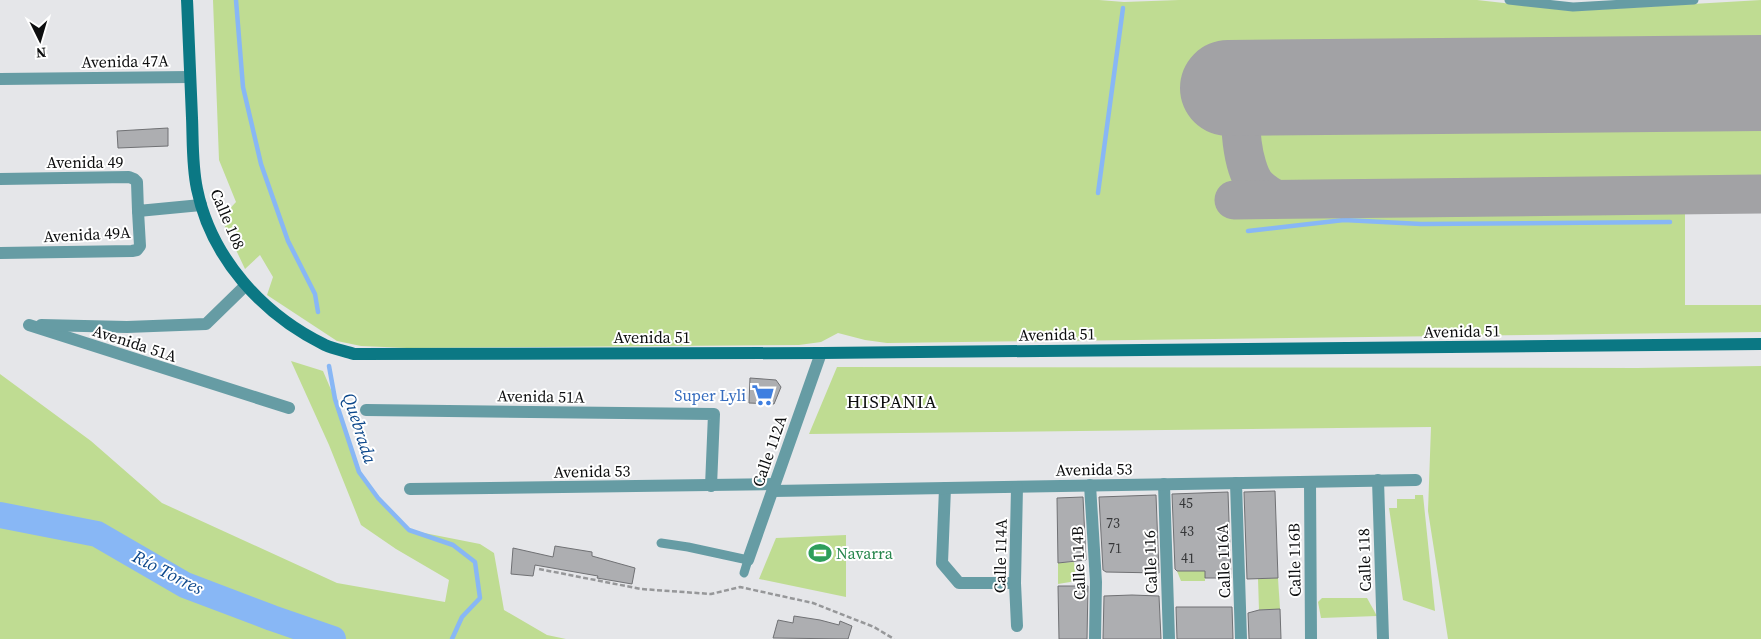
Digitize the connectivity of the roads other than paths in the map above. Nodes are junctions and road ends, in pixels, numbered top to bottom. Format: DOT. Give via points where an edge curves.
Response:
graph roads {
  1 [pos="187,0"];
  2 [pos="1509,0"];
  3 [pos="1694,0"];
  4 [pos="190,77"];
  5 [pos="0,79"];
  6 [pos="0,179"];
  7 [pos="201,205"];
  8 [pos="138,211"];
  9 [pos="0,253"];
  10 [pos="245,286"];
  11 [pos="111,327"];
  12 [pos="1761,344"];
  13 [pos="108,352"];
  14 [pos="820,353"];
  15 [pos="354,354"];
  16 [pos="289,408"];
  17 [pos="366,410"];
  18 [pos="1378,480"];
  19 [pos="1416,480"];
  20 [pos="1310,482"];
  21 [pos="1236,483"];
  22 [pos="1164,484"];
  23 [pos="1090,485"];
  24 [pos="711,486"];
  25 [pos="1017,487"];
  26 [pos="773,488"];
  27 [pos="945,488"];
  28 [pos="410,489"];
  29 [pos="661,543"];
  30 [pos="748,560"];
  31 [pos="744,573"];
  32 [pos="1015,583"];
  33 [pos="1016,626"];
  34 [pos="1096,639"];
  35 [pos="1169,639"];
  36 [pos="1242,639"];
  37 [pos="1311,639"];
  38 [pos="1383,639"];
  1 -- 4 [label="main road, Calle 108"];
  2 -- 3 [label="lane" via="1573,7"];
  4 -- 5 [label="street, Avenida 47A"];
  4 -- 7 [label="main road, Calle 108" via="194,171"];
  6 -- 8 [label="street, Avenida 49" via="129,177 136,182"];
  7 -- 8 [label="street"];
  7 -- 10 [label="main road, Calle 108" via="219,248"];
  8 -- 9 [label="street, Avenida 49A" via="140,246 132,252"];
  10 -- 11 [label="street" via="206,324"];
  10 -- 15 [label="main road, Calle 108" via="303,334"];
  11 -- 13 [label="street" via="105,335 104,344"];
  11 -- 13 [label="street, Avenida 51A" via="29,325"];
  12 -- 14 [label="main road, Avenida 51"];
  13 -- 16 [label="street, Avenida 51A"];
  14 -- 15 [label="main road, Avenida 51"];
  14 -- 26 [label="street, Calle 112A"];
  17 -- 24 [label="street, Avenida 51A" via="714,414"];
  18 -- 19 [label="street, Avenida 53"];
  18 -- 20 [label="street, Avenida 53"];
  18 -- 38 [label="street, Calle 118"];
  20 -- 21 [label="street, Avenida 53"];
  20 -- 37 [label="street, Calle 116B"];
  21 -- 22 [label="street, Avenida 53"];
  21 -- 36 [label="street, Calle 116A"];
  22 -- 23 [label="street, Avenida 53"];
  22 -- 35 [label="street, Calle 116"];
  23 -- 25 [label="street, Avenida 53"];
  23 -- 34 [label="street, Calle 114B"];
  24 -- 26 [label="street, Avenida 53"];
  24 -- 28 [label="street, Avenida 53"];
  25 -- 27 [label="street, Avenida 53"];
  25 -- 32 [label="street, Calle 114A"];
  26 -- 27 [label="street, Avenida 53"];
  26 -- 30 [label="street, Calle 112A"];
  27 -- 32 [label="street" via="942,563 959,583"];
  29 -- 30 [label="lane"];
  30 -- 31 [label="lane"];
  32 -- 33 [label="street, Calle 114A"];
}
